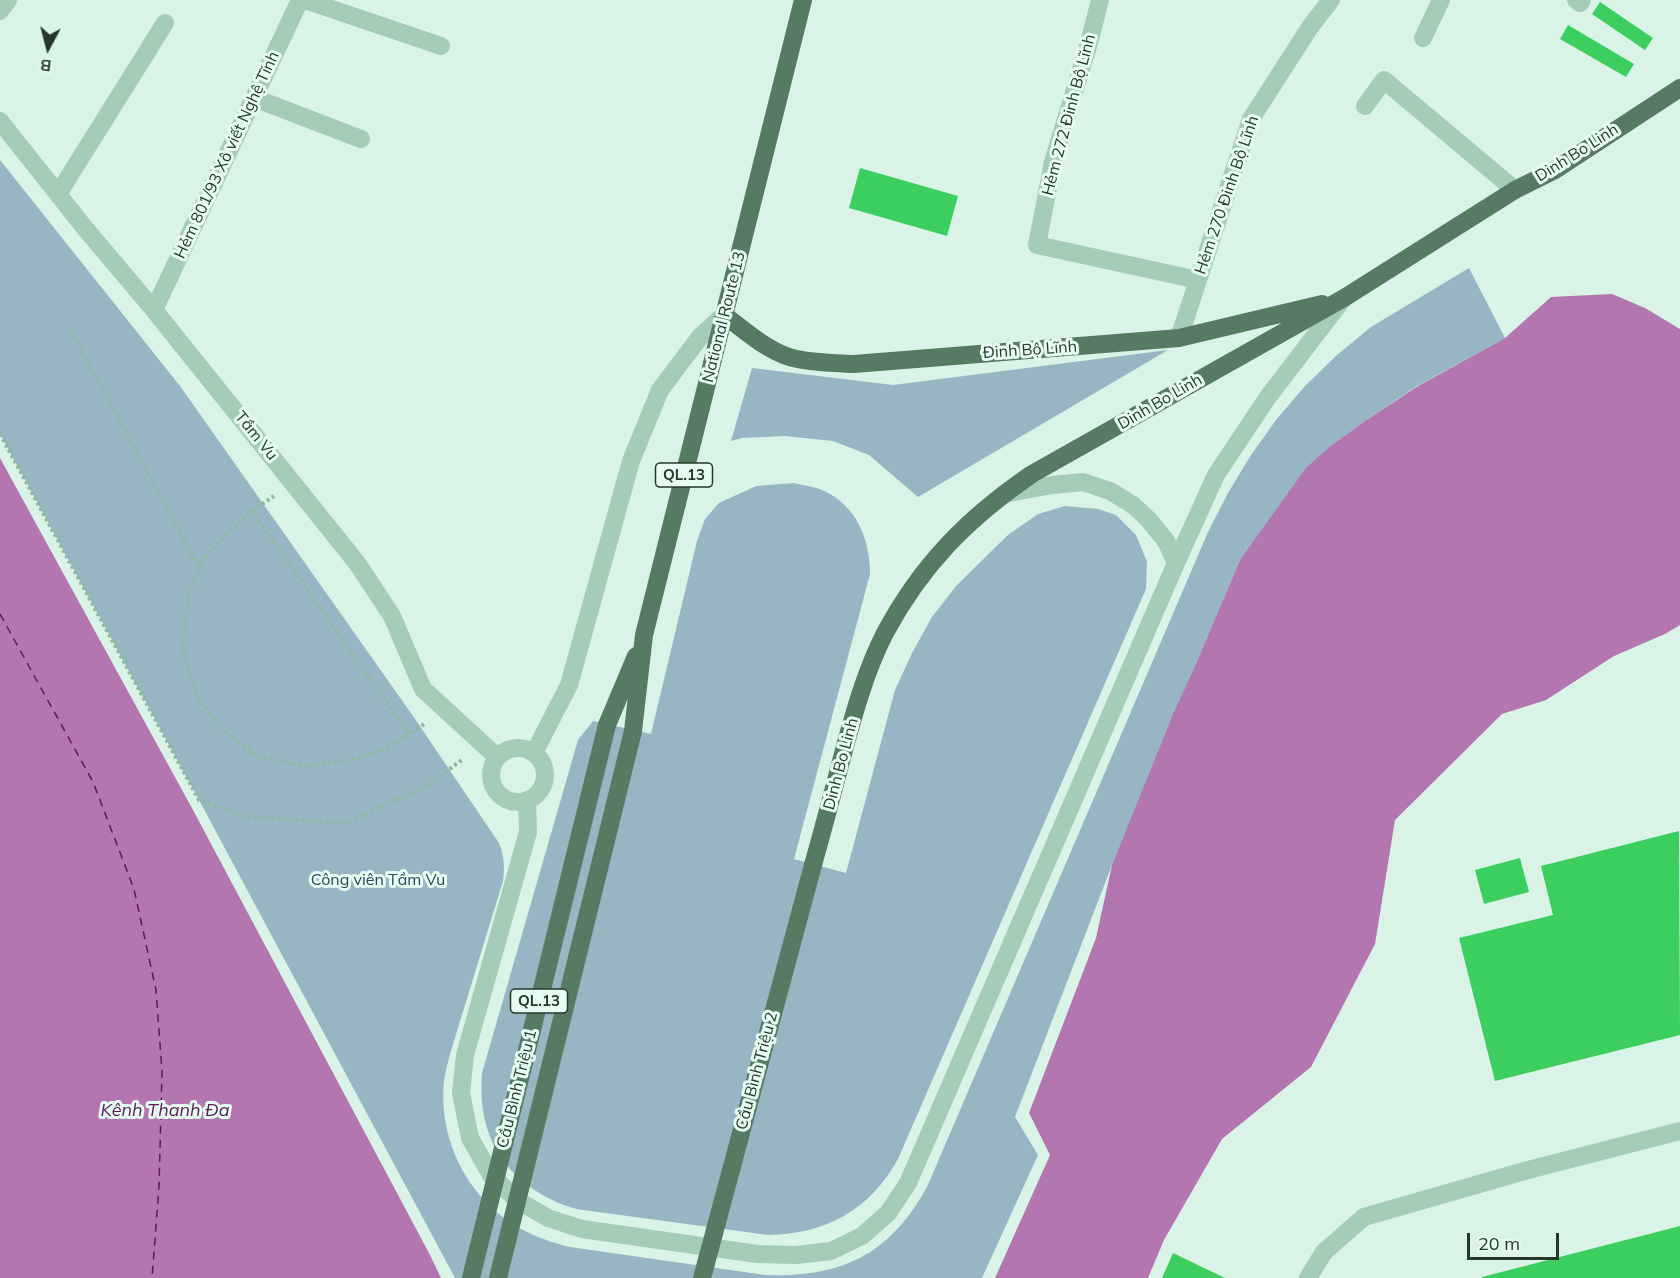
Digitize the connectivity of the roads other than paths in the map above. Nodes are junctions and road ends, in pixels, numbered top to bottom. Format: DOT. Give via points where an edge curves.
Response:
graph roads {
  1 [pos="8,0"];
  2 [pos="302,0"];
  3 [pos="803,0"];
  4 [pos="1100,0"];
  5 [pos="1331,0"];
  6 [pos="1441,0"];
  7 [pos="1576,0"];
  8 [pos="1582,0"];
  9 [pos="0,11"];
  10 [pos="165,23"];
  11 [pos="1423,38"];
  12 [pos="441,45"];
  13 [pos="1680,88"];
  14 [pos="254,98"];
  15 [pos="1365,106"];
  16 [pos="0,121"];
  17 [pos="361,139"];
  18 [pos="1515,190"];
  19 [pos="58,194"];
  20 [pos="1198,280"];
  21 [pos="1344,298"];
  22 [pos="154,310"];
  23 [pos="724,315"];
  24 [pos="1179,338"];
  25 [pos="1004,494"];
  26 [pos="1176,562"];
  27 [pos="644,634"];
  28 [pos="607,725"];
  29 [pos="633,731"];
  30 [pos="534,753"];
  31 [pos="497,757"];
  32 [pos="527,800"];
  33 [pos="813,865"];
  34 [pos="1680,1131"];
  35 [pos="471,1278"];
  36 [pos="498,1278"];
  37 [pos="702,1278"];
  38 [pos="1308,1278"];
  1 -- 9 [label="street"];
  2 -- 12 [label="street, Hẻm 801/93 Xô viết Nghệ Tĩnh"];
  2 -- 14 [label="street, Hẻm 801/93 Xô viết Nghệ Tĩnh"];
  3 -- 23 [label="main road, National Route 13 / QL.13"];
  4 -- 20 [label="street, Hẻm 272 Đinh Bộ Lĩnh" via="1053,162 1037,245"];
  5 -- 20 [label="street, Hẻm 270 Đinh Bộ Lĩnh" via="1251,120"];
  6 -- 11 [label="street"];
  7 -- 8 [label="street"];
  10 -- 19 [label="street"];
  13 -- 18 [label="main road, Dinh Bo Linh" via="1555,170"];
  14 -- 17 [label="street"];
  14 -- 22 [label="street, Hẻm 801/93 Xô viết Nghệ Tĩnh"];
  15 -- 18 [label="street" via="1384,80"];
  16 -- 19 [label="street, Tầm Vu"];
  18 -- 21 [label="main road, Dinh Bo Linh"];
  19 -- 22 [label="street, Tầm Vu"];
  20 -- 24 [label="street, Hẻm 270 Đinh Bộ Lĩnh"];
  21 -- 24 [label="main road, Đinh Bộ Lĩnh"];
  21 -- 25 [label="main road, Dinh Bo Linh" via="1032,474"];
  21 -- 26 [label="street" via="1268,397 1216,475"];
  22 -- 31 [label="street, Tầm Vu" via="357,562 392,616 423,689"];
  23 -- 24 [label="main road, Đinh Bộ Lĩnh" via="772,350 795,359 827,363"];
  23 -- 27 [label="main road, National Route 13 / QL.13"];
  23 -- 30 [label="street" via="700,337 660,390 631,461 570,685"];
  25 -- 26 [label="street" via="1083,482 1110,491 1149,520"];
  25 -- 33 [label="main road, Dinh Bo Linh" via="929,565 884,635 854,714"];
  26 -- 32 [label="street" via="908,1183 888,1213 862,1236 831,1251 757,1254 582,1229 548,1218 517,1200 491,1175 470,1138 461,1093 465,1055 528,832"];
  27 -- 28 [label="main road, National Route 13 / QL.13"];
  27 -- 29 [label="main road, National Route 13 / QL.13"];
  28 -- 35 [label="main road, Cầu Bình Triệu 1 / QL.13, bridge"];
  29 -- 36 [label="main road, Cầu Bình Triệu 1 / QL.13, bridge"];
  30 -- 31 [label="street" via="514,748"];
  30 -- 32 [label="street" via="545,773 543,785"];
  31 -- 32 [label="street" via="491,778 495,789 503,797"];
  33 -- 37 [label="main road, Cầu Bình Triệu 2, bridge"];
  34 -- 38 [label="street" via="1364,1217 1324,1252"];
}
